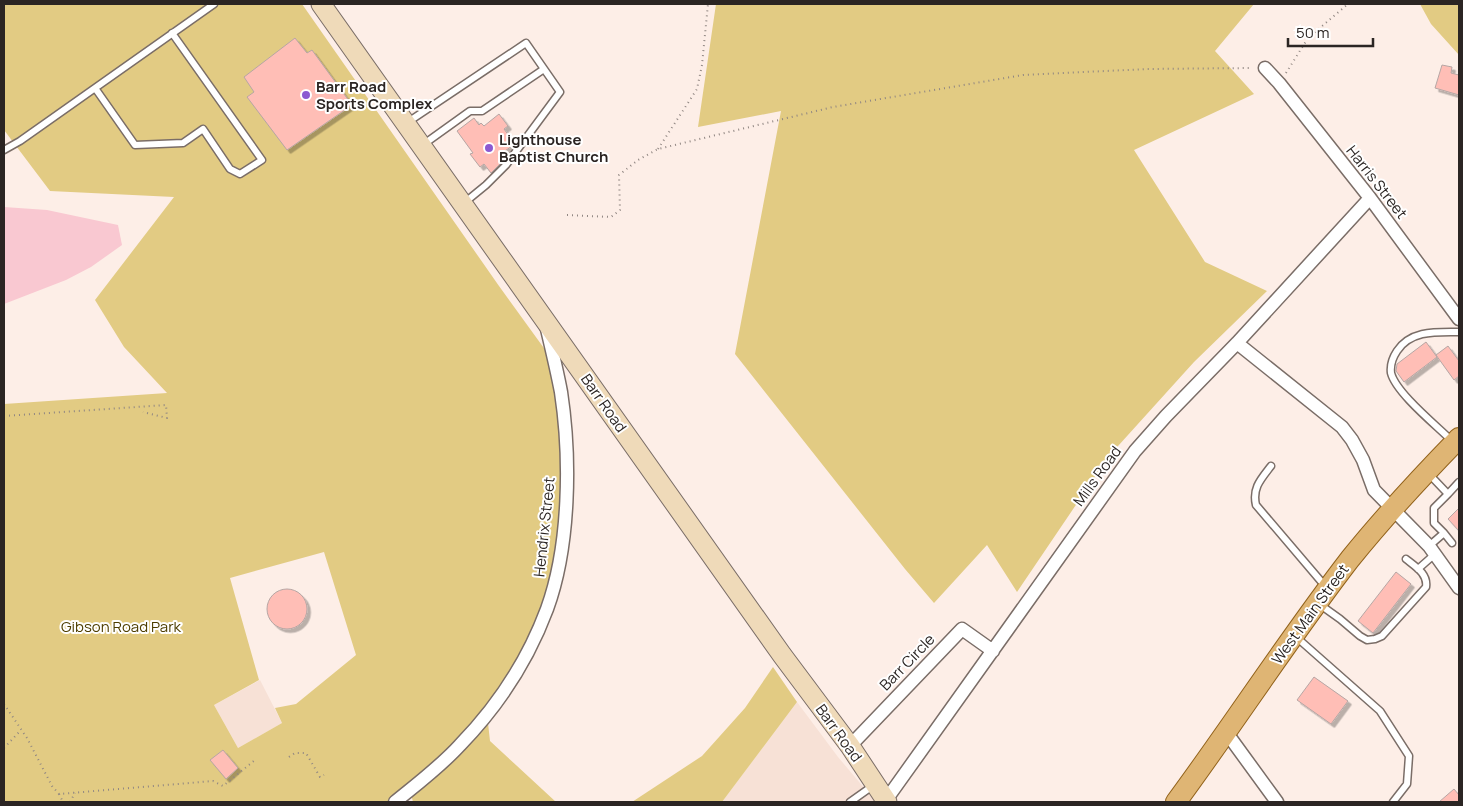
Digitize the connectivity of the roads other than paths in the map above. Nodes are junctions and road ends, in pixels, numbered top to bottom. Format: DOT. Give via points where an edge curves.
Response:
graph roads {
  1 [pos="214,4"];
  2 [pos="321,4"];
  3 [pos="172,33"];
  4 [pos="1265,68"];
  5 [pos="544,69"];
  6 [pos="95,88"];
  7 [pos="406,124"];
  8 [pos="422,146"];
  9 [pos="4,150"];
  10 [pos="1370,198"];
  11 [pos="463,204"];
  12 [pos="545,319"];
  13 [pos="1459,319"];
  14 [pos="1459,332"];
  15 [pos="1237,343"];
  16 [pos="1457,441"];
  17 [pos="1270,466"];
  18 [pos="1427,472"];
  19 [pos="1459,482"];
  20 [pos="1448,494"];
  21 [pos="1394,508"];
  22 [pos="1444,533"];
  23 [pos="1452,543"];
  24 [pos="1432,550"];
  25 [pos="1406,560"];
  26 [pos="1418,569"];
  27 [pos="1459,588"];
  28 [pos="1323,596"];
  29 [pos="1294,635"];
  30 [pos="994,650"];
  31 [pos="1226,732"];
  32 [pos="850,746"];
  33 [pos="875,784"];
  34 [pos="886,801"];
  35 [pos="395,802"];
  36 [pos="850,802"];
  37 [pos="1176,802"];
  38 [pos="1277,802"];
  39 [pos="1393,802"];
  1 -- 3 [label="lane"];
  2 -- 7 [label="street, Barr Road"];
  3 -- 6 [label="lane"];
  3 -- 6 [label="lane" via="262,160 240,174 230,169 203,129 184,143 136,145"];
  4 -- 10 [label="street, Harris Street"];
  5 -- 7 [label="lane" via="526,43"];
  5 -- 8 [label="lane" via="482,111 470,111"];
  5 -- 11 [label="lane" via="560,92 506,165"];
  6 -- 9 [label="lane"];
  7 -- 8 [label="street, Barr Road"];
  8 -- 11 [label="street, Barr Road"];
  10 -- 13 [label="street, Harris Street"];
  10 -- 15 [label="street, Mills Road"];
  11 -- 12 [label="street, Barr Road"];
  12 -- 32 [label="street, Barr Road"];
  12 -- 35 [label="street, Hendrix Street" via="560,391 567,467 560,555 547,608 518,669 487,714 459,747"];
  14 -- 16 [label="lane" via="1426,332 1413,337 1397,351 1391,373 1408,399"];
  15 -- 21 [label="street" via="1342,427 1363,460 1374,490"];
  15 -- 30 [label="street, Mills Road" via="1135,451"];
  16 -- 18 [label="main road, West Main Street"];
  17 -- 28 [label="lane" via="1257,484 1256,505"];
  18 -- 20 [label="lane"];
  18 -- 21 [label="main road, West Main Street"];
  19 -- 20 [label="lane"];
  20 -- 22 [label="lane" via="1434,508 1434,523"];
  21 -- 24 [label="street"];
  21 -- 28 [label="main road, West Main Street"];
  22 -- 23 [label="lane"];
  22 -- 24 [label="lane"];
  24 -- 26 [label="lane"];
  24 -- 27 [label="street"];
  25 -- 26 [label="lane"];
  26 -- 28 [label="lane" via="1425,577 1426,588 1389,631 1375,639 1367,640 1360,636 1340,619"];
  28 -- 29 [label="main road, West Main Street"];
  29 -- 31 [label="main road, West Main Street"];
  29 -- 39 [label="lane" via="1380,711 1409,756 1406,784"];
  30 -- 32 [label="street, Barr Circle" via="962,629"];
  30 -- 34 [label="street, Mills Road"];
  31 -- 37 [label="main road, West Main Street"];
  31 -- 38 [label="street"];
  32 -- 33 [label="street, Barr Road"];
  33 -- 34 [label="street, Barr Road"];
  33 -- 36 [label="lane"];
}
